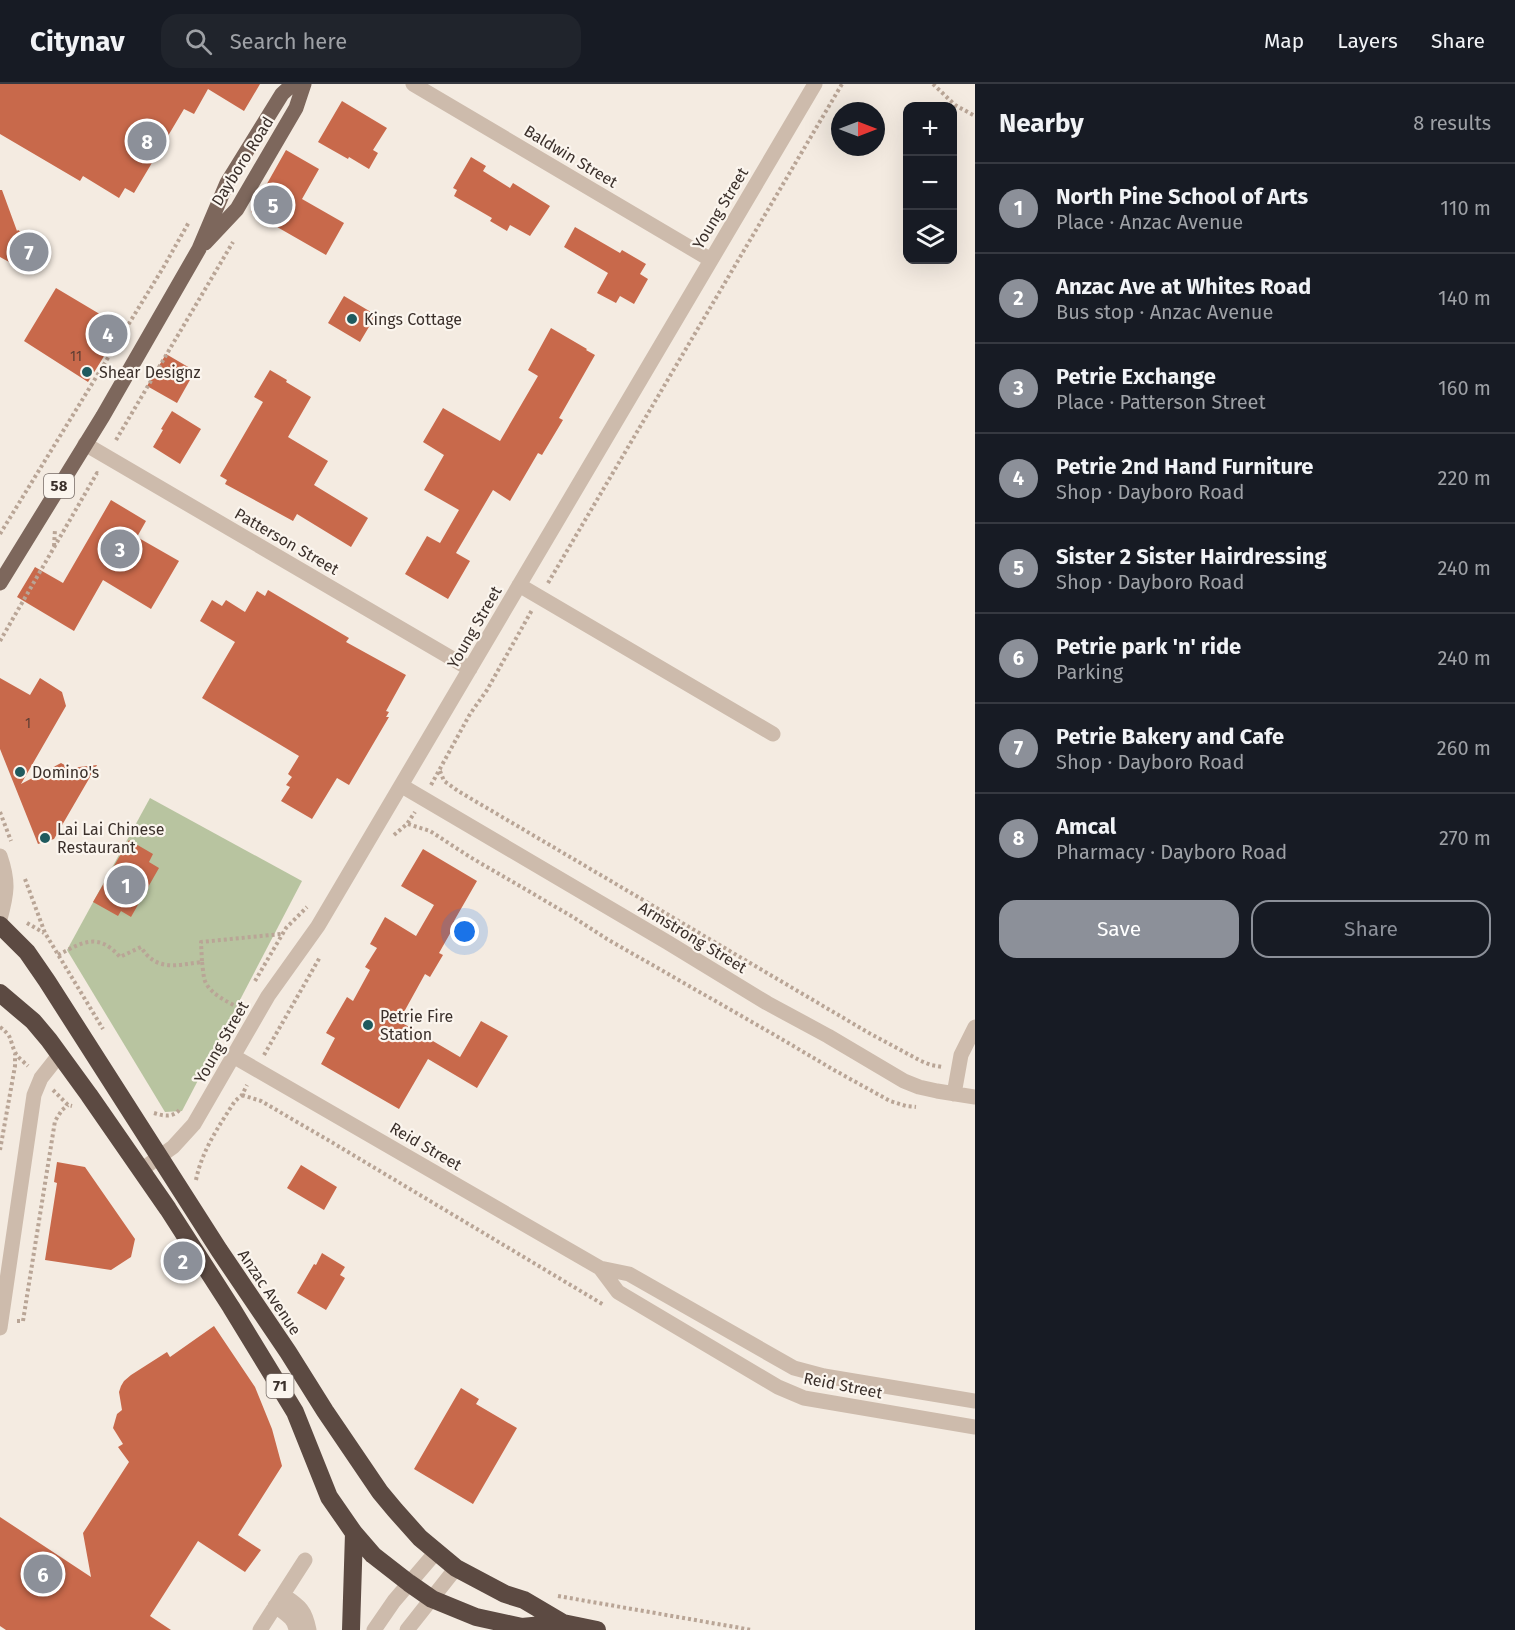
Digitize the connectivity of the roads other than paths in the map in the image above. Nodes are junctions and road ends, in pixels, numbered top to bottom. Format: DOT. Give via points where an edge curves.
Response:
graph roads {
  1 [pos="292,84"];
  2 [pos="304,84"];
  3 [pos="413,84"];
  4 [pos="815,84"];
  5 [pos="199,249"];
  6 [pos="711,260"];
  7 [pos="85,444"];
  8 [pos="0,583"];
  9 [pos="519,585"];
  10 [pos="470,669"];
  11 [pos="774,734"];
  12 [pos="402,786"];
  13 [pos="0,856"];
  14 [pos="0,919"];
  15 [pos="0,925"];
  16 [pos="0,993"];
  17 [pos="975,1027"];
  18 [pos="60,1054"];
  19 [pos="233,1056"];
  20 [pos="954,1094"];
  21 [pos="975,1097"];
  22 [pos="166,1152"];
  23 [pos="141,1170"];
  24 [pos="600,1268"];
  25 [pos="2,1302"];
  26 [pos="0,1324"];
  27 [pos="975,1401"];
  28 [pos="975,1426"];
  29 [pos="354,1533"];
  30 [pos="436,1552"];
  31 [pos="305,1560"];
  32 [pos="456,1568"];
  33 [pos="409,1583"];
  34 [pos="432,1599"];
  35 [pos="279,1601"];
  36 [pos="563,1623"];
  37 [pos="260,1630"];
  38 [pos="296,1630"];
  39 [pos="309,1630"];
  40 [pos="351,1630"];
  41 [pos="374,1630"];
  42 [pos="407,1630"];
  43 [pos="597,1630"];
  1 -- 5 [label="main road, Dayboro Road / 58" via="227,183"];
  2 -- 5 [label="main road, Dayboro Road / 58" via="296,108 237,209"];
  3 -- 6 [label="street, Baldwin Street"];
  4 -- 6 [label="street, Young Street"];
  5 -- 7 [label="main road, Dayboro Road / 58"];
  6 -- 9 [label="street, Young Street"];
  7 -- 8 [label="main road, Dayboro Road / 58"];
  7 -- 10 [label="street, Patterson Street"];
  9 -- 10 [label="street, Young Street"];
  9 -- 11 [label="street"];
  10 -- 12 [label="street, Young Street"];
  12 -- 19 [label="street, Young Street" via="318,926 276,983"];
  12 -- 20 [label="street, Armstrong Street" via="904,1081"];
  13 -- 14 [label="street" via="6,881"];
  15 -- 22 [label="highway, Anzac Avenue / 71" via="33,961"];
  16 -- 18 [label="highway, Anzac Avenue / 71" via="33,1021"];
  17 -- 20 [label="street" via="961,1055"];
  18 -- 23 [label="highway, Anzac Avenue / 71"];
  18 -- 25 [label="street" via="41,1078 34,1095"];
  19 -- 22 [label="street, Young Street" via="194,1124"];
  19 -- 24 [label="street, Reid Street"];
  20 -- 21 [label="street, Armstrong Street"];
  22 -- 23 [label="street, Young Street"];
  22 -- 30 [label="highway, Anzac Avenue / 71" via="325,1411 380,1492"];
  23 -- 29 [label="highway, Anzac Avenue / 71" via="277,1380 295,1412 329,1497"];
  24 -- 27 [label="street, Reid Street" via="629,1274 800,1370"];
  24 -- 28 [label="street, Reid Street" via="618,1292 792,1394"];
  25 -- 26 [label="street"];
  29 -- 33 [label="highway, Anzac Avenue / 71" via="373,1555"];
  29 -- 40 [label="highway"];
  30 -- 32 [label="highway, Anzac Avenue / 71"];
  30 -- 33 [label="street"];
  31 -- 35 [label="street"];
  32 -- 34 [label="street"];
  32 -- 36 [label="highway, Anzac Avenue / 71"];
  33 -- 34 [label="highway, Anzac Avenue / 71"];
  33 -- 41 [label="street"];
  34 -- 36 [label="highway, Anzac Avenue / 71" via="498,1623 522,1627"];
  34 -- 42 [label="street"];
  35 -- 37 [label="street"];
  35 -- 38 [label="street"];
  35 -- 39 [label="street" via="299,1606"];
  36 -- 43 [label="highway, Anzac Avenue / 71"];
}
